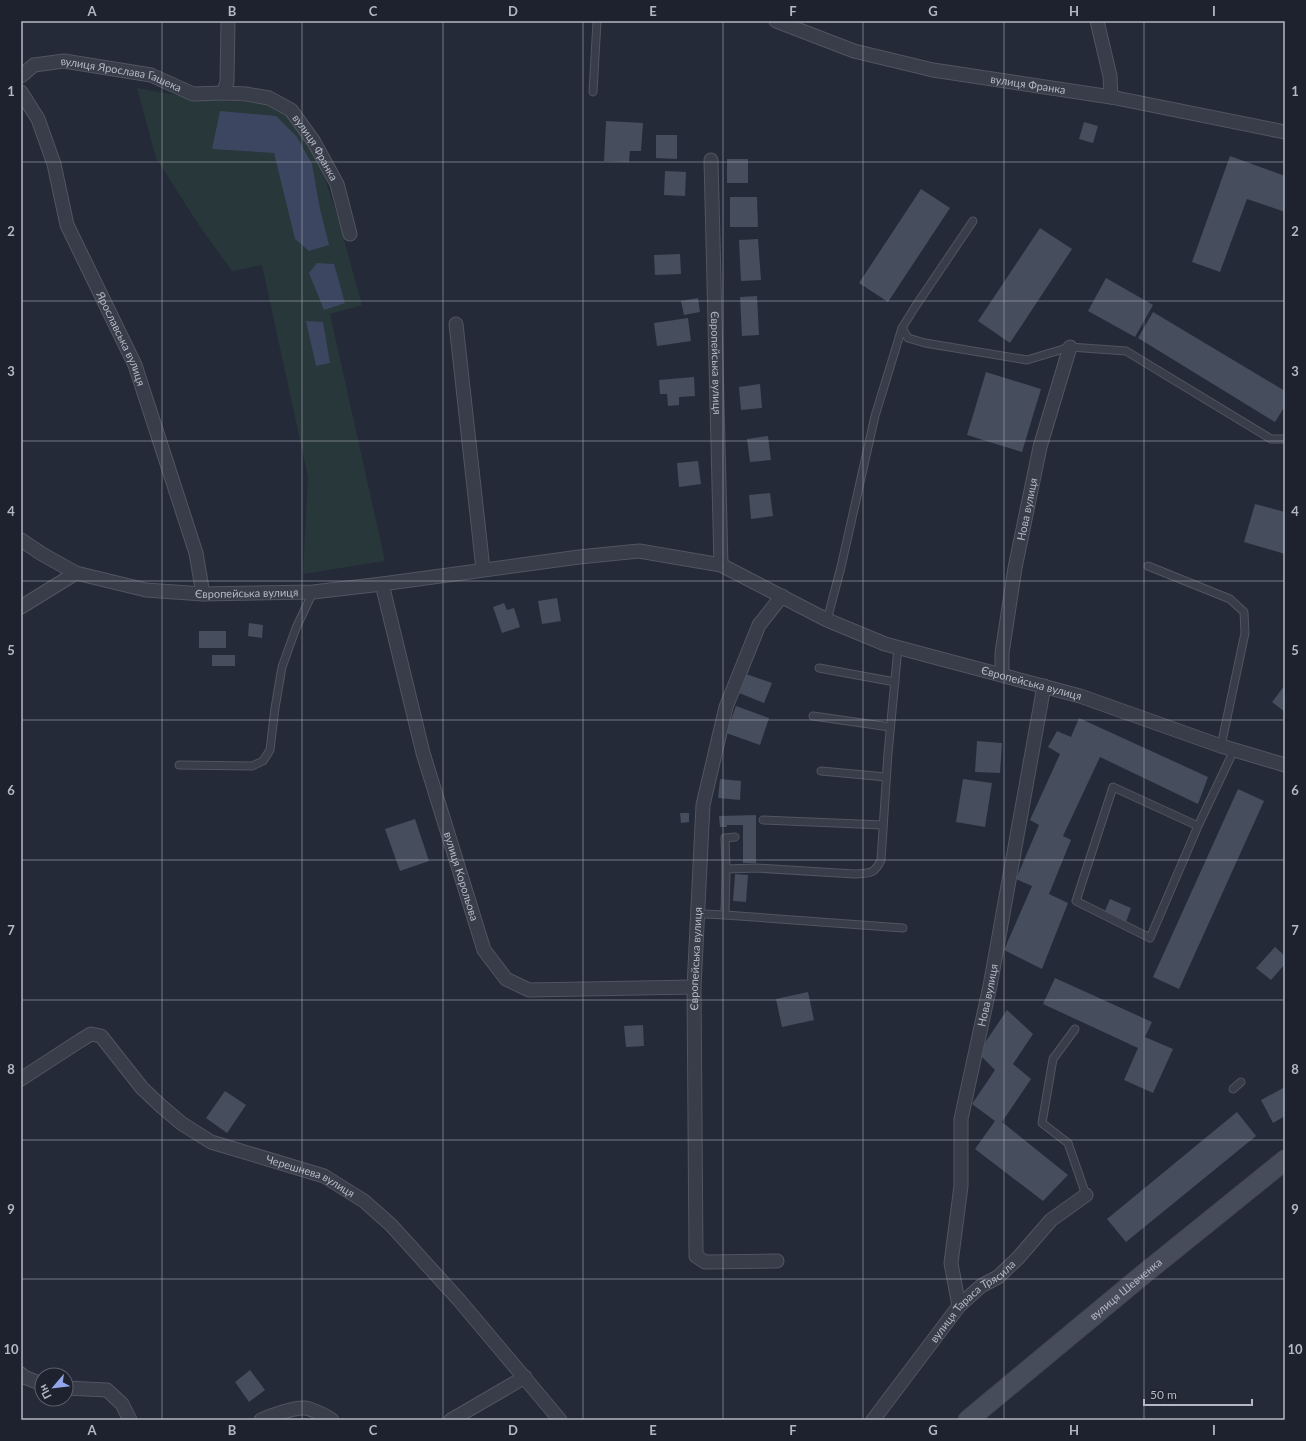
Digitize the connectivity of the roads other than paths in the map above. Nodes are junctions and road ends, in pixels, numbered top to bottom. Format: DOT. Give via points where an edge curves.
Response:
graph roads {
  1 [pos="228,21"];
  2 [pos="598,21"];
  3 [pos="776,21"];
  4 [pos="1097,21"];
  5 [pos="21,76"];
  6 [pos="21,92"];
  7 [pos="593,92"];
  8 [pos="223,93"];
  9 [pos="1111,97"];
  10 [pos="1285,132"];
  11 [pos="711,160"];
  12 [pos="973,221"];
  13 [pos="350,234"];
  14 [pos="456,324"];
  15 [pos="902,328"];
  16 [pos="1070,347"];
  17 [pos="1285,439"];
  18 [pos="21,540"];
  19 [pos="721,565"];
  20 [pos="1148,566"];
  21 [pos="483,569"];
  22 [pos="76,573"];
  23 [pos="382,584"];
  24 [pos="313,592"];
  25 [pos="203,594"];
  26 [pos="782,596"];
  27 [pos="21,607"];
  28 [pos="827,620"];
  29 [pos="898,648"];
  30 [pos="819,668"];
  31 [pos="1002,674"];
  32 [pos="895,682"];
  33 [pos="1044,686"];
  34 [pos="813,716"];
  35 [pos="890,727"];
  36 [pos="1221,746"];
  37 [pos="1234,750"];
  38 [pos="179,765"];
  39 [pos="1285,765"];
  40 [pos="821,771"];
  41 [pos="886,777"];
  42 [pos="763,820"];
  43 [pos="883,825"];
  44 [pos="1198,826"];
  45 [pos="735,837"];
  46 [pos="726,868"];
  47 [pos="705,914"];
  48 [pos="725,915"];
  49 [pos="903,928"];
  50 [pos="694,987"];
  51 [pos="1075,1029"];
  52 [pos="21,1079"];
  53 [pos="1241,1082"];
  54 [pos="1233,1089"];
  55 [pos="1285,1160"];
  56 [pos="1086,1195"];
  57 [pos="777,1261"];
  58 [pos="959,1306"];
  59 [pos="21,1374"];
  60 [pos="525,1378"];
  61 [pos="34,1381"];
  62 [pos="74,1388"];
  63 [pos="130,1420"];
  64 [pos="261,1420"];
  65 [pos="332,1420"];
  66 [pos="451,1420"];
  67 [pos="560,1420"];
  68 [pos="873,1420"];
  69 [pos="968,1420"];
  1 -- 8 [label="street" via="227,82"];
  2 -- 7 [label="lane"];
  3 -- 9 [label="street, вулиця Франка" via="854,51 933,70"];
  4 -- 9 [label="street" via="1110,76"];
  5 -- 8 [label="street, вулиця Ярослава Гашека" via="34,65 64,61 150,75 193,94"];
  6 -- 25 [label="street, Ярославська вулиця" via="38,119 54,164 67,225 135,365 196,554"];
  8 -- 13 [label="street, вулиця Франка" via="270,98 291,110 314,142 337,184"];
  9 -- 10 [label="street, вулиця Франка"];
  11 -- 19 [label="street, Європейська вулиця"];
  12 -- 15 [label="lane"];
  14 -- 21 [label="street"];
  15 -- 16 [label="lane" via="908,338 925,343 1027,360"];
  15 -- 28 [label="lane" via="875,416"];
  16 -- 17 [label="lane" via="1126,351 1271,439"];
  16 -- 31 [label="street, Нова вулиця" via="1040,447 1015,568 1002,653"];
  18 -- 22 [label="street, Європейська вулиця"];
  19 -- 21 [label="street, Європейська вулиця" via="639,551"];
  19 -- 26 [label="street, Європейська вулиця"];
  20 -- 36 [label="lane" via="1230,599 1244,612 1245,633"];
  21 -- 23 [label="street, Європейська вулиця"];
  22 -- 25 [label="street, Європейська вулиця" via="146,590"];
  22 -- 27 [label="street"];
  23 -- 24 [label="street, Європейська вулиця"];
  23 -- 50 [label="street, вулиця Корольова" via="422,753 488,956 506,979 529,990"];
  24 -- 25 [label="street, Європейська вулиця"];
  24 -- 38 [label="lane" via="282,667 270,750 263,761 252,766"];
  26 -- 28 [label="street, Європейська вулиця"];
  26 -- 50 [label="street, Європейська вулиця" via="759,625 726,707 703,805"];
  28 -- 29 [label="street, Європейська вулиця"];
  29 -- 31 [label="street, Європейська вулиця"];
  29 -- 32 [label="lane"];
  30 -- 32 [label="lane"];
  31 -- 33 [label="street, Європейська вулиця"];
  32 -- 35 [label="lane"];
  33 -- 36 [label="street, Європейська вулиця" via="1080,696"];
  33 -- 58 [label="street, Нова вулиця" via="990,986 961,1119 961,1186 951,1262"];
  34 -- 35 [label="lane"];
  35 -- 41 [label="lane"];
  36 -- 37 [label="street, Європейська вулиця"];
  37 -- 39 [label="street, Європейська вулиця"];
  37 -- 44 [label="lane"];
  40 -- 41 [label="lane"];
  41 -- 43 [label="lane"];
  42 -- 43 [label="lane"];
  43 -- 46 [label="lane" via="881,860 876,869 868,873"];
  44 -- 44 [label="lane" via="1113,787 1076,901 1150,938"];
  45 -- 46 [label="lane" via="725,838"];
  46 -- 48 [label="lane"];
  47 -- 48 [label="lane"];
  48 -- 49 [label="lane"];
  50 -- 57 [label="street, Європейська вулиця" via="696,1256 705,1262"];
  51 -- 56 [label="lane" via="1053,1059 1042,1123 1068,1143"];
  52 -- 60 [label="street, Черешнева вулиця" via="90,1034 101,1036 142,1088 181,1123 211,1142 324,1176 364,1201 391,1225"];
  53 -- 54 [label="lane"];
  55 -- 69 [label="main road, вулиця Шевченка" via="1144,1273"];
  56 -- 58 [label="street, вулиця Тараса Трясила" via="1051,1220 998,1277 981,1286"];
  58 -- 68 [label="street, вулиця Тараса Трясила"];
  59 -- 61 [label="street"];
  60 -- 66 [label="street"];
  60 -- 67 [label="street, Черешнева вулиця"];
  62 -- 63 [label="street" via="107,1390 122,1404"];
  64 -- 65 [label="street" via="304,1408"];
}
